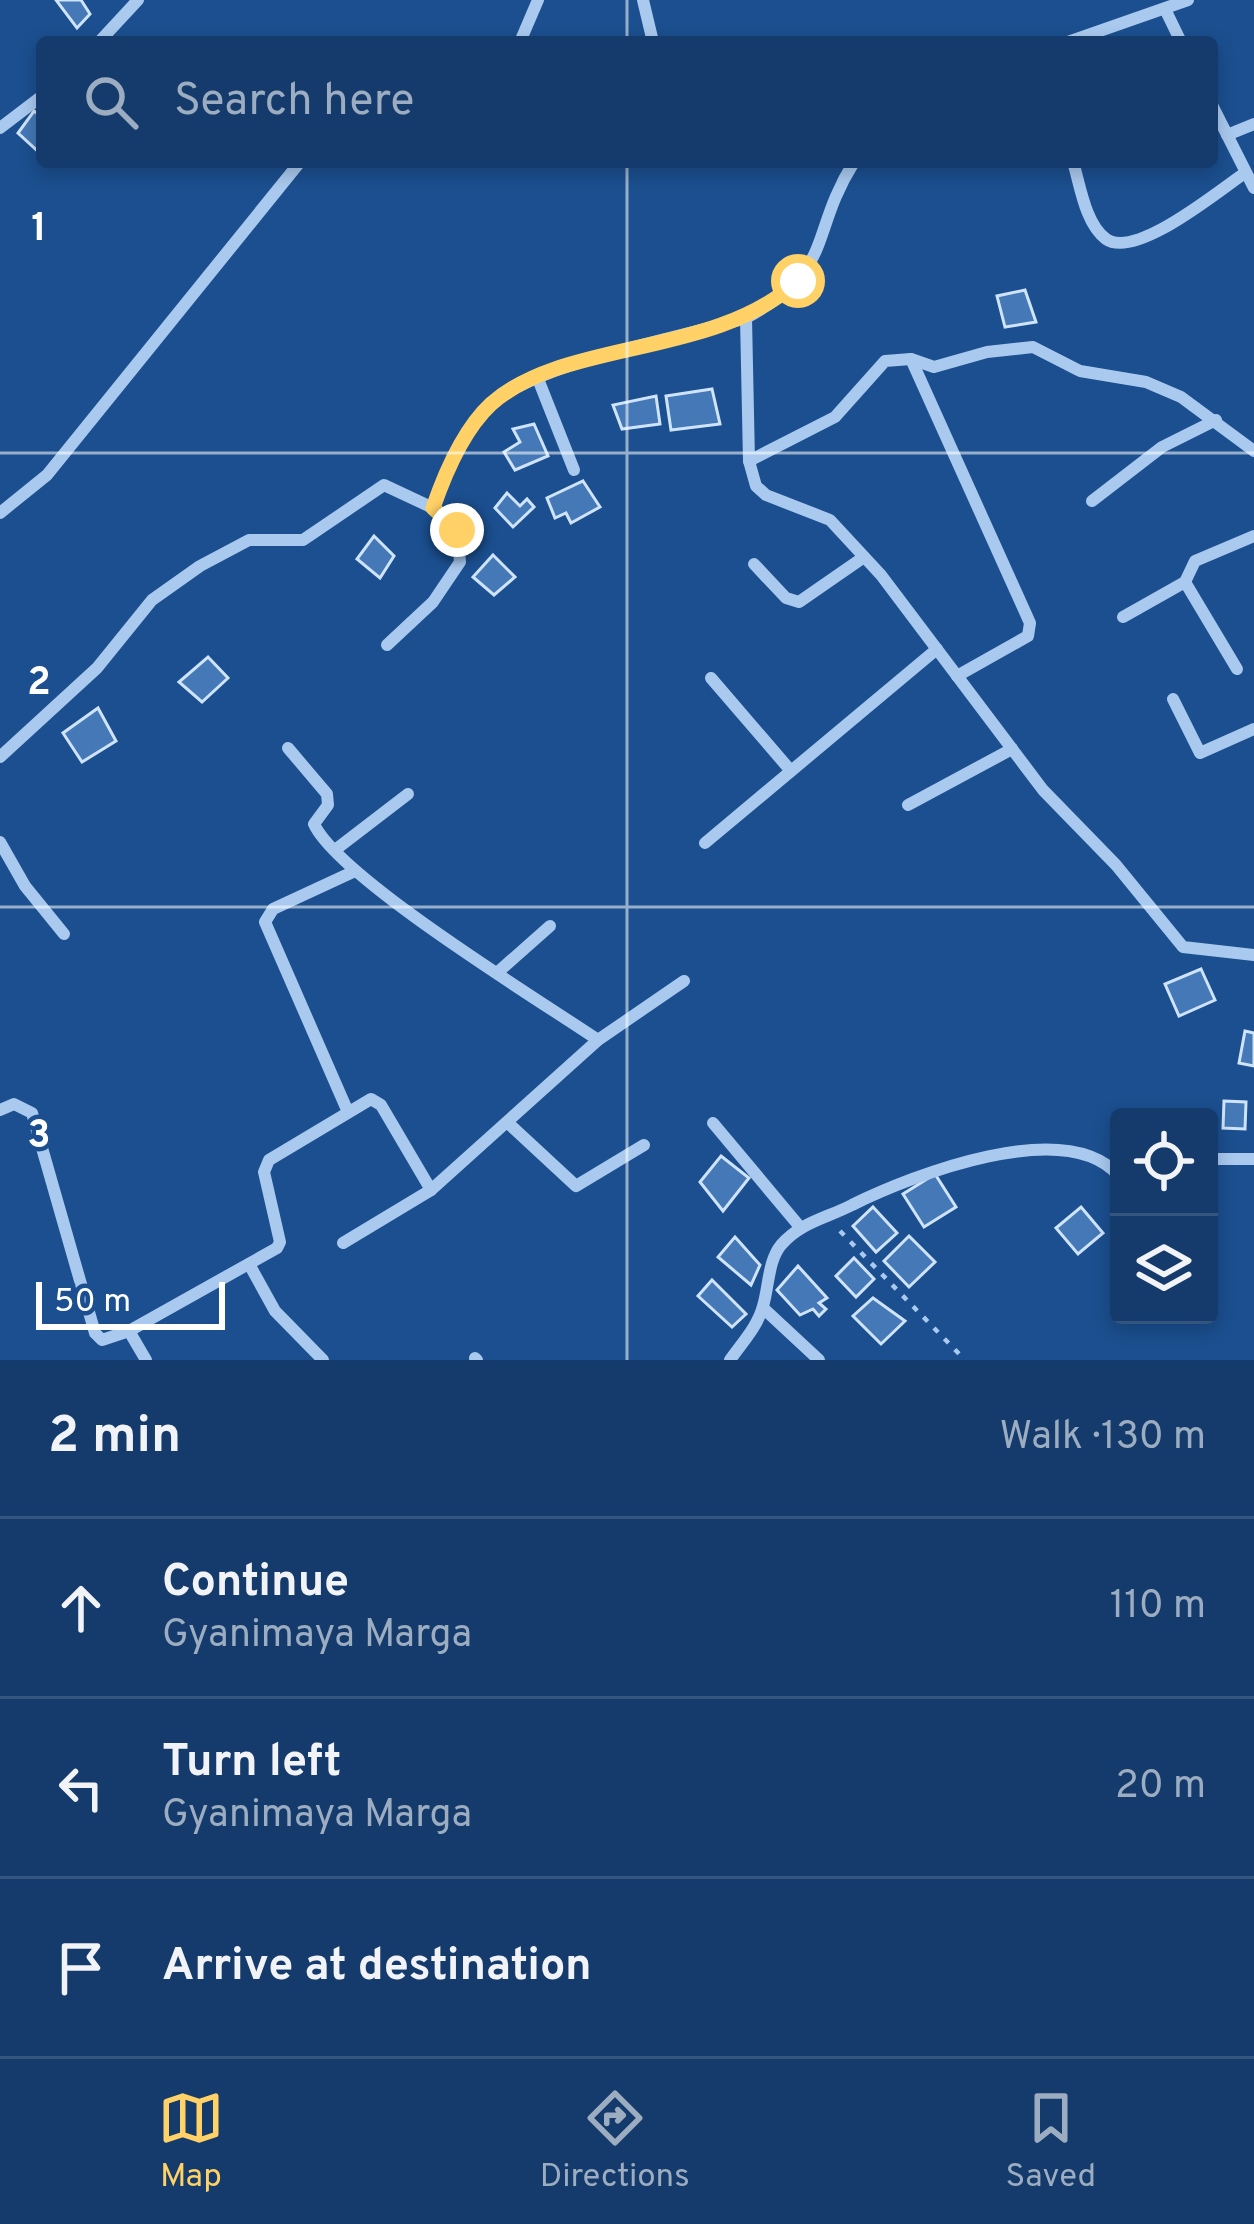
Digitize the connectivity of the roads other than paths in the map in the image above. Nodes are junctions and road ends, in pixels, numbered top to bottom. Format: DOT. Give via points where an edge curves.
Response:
graph roads {
  1 [pos="138,0"];
  2 [pos="538,0"];
  3 [pos="643,0"];
  4 [pos="1188,0"];
  5 [pos="1165,9"];
  6 [pos="105,36"];
  7 [pos="523,36"];
  8 [pos="652,36"];
  9 [pos="1086,36"];
  10 [pos="1178,36"];
  11 [pos="36,101"];
  12 [pos="1218,117"];
  13 [pos="1254,124"];
  14 [pos="0,128"];
  15 [pos="1227,135"];
  16 [pos="295,168"];
  17 [pos="852,168"];
  18 [pos="1075,168"];
  19 [pos="1245,172"];
  20 [pos="1254,188"];
  21 [pos="746,318"];
  22 [pos="911,359"];
  23 [pos="538,379"];
  24 [pos="1216,420"];
  25 [pos="1254,451"];
  26 [pos="748,461"];
  27 [pos="574,470"];
  28 [pos="1092,501"];
  29 [pos="433,508"];
  30 [pos="0,513"];
  31 [pos="1254,536"];
  32 [pos="864,557"];
  33 [pos="754,564"];
  34 [pos="1186,582"];
  35 [pos="1123,617"];
  36 [pos="387,645"];
  37 [pos="937,649"];
  38 [pos="1237,669"];
  39 [pos="957,676"];
  40 [pos="711,679"];
  41 [pos="1173,699"];
  42 [pos="1254,729"];
  43 [pos="288,748"];
  44 [pos="1012,749"];
  45 [pos="0,757"];
  46 [pos="790,771"];
  47 [pos="408,794"];
  48 [pos="908,805"];
  49 [pos="0,842"];
  50 [pos="705,843"];
  51 [pos="335,850"];
  52 [pos="355,871"];
  53 [pos="550,926"];
  54 [pos="64,934"];
  55 [pos="1254,956"];
  56 [pos="498,972"];
  57 [pos="684,981"];
  58 [pos="598,1040"];
  59 [pos="0,1110"];
  60 [pos="348,1112"];
  61 [pos="508,1123"];
  62 [pos="713,1123"];
  63 [pos="644,1145"];
  64 [pos="1218,1159"];
  65 [pos="1254,1159"];
  66 [pos="1110,1170"];
  67 [pos="431,1190"];
  68 [pos="800,1227"];
  69 [pos="343,1244"];
  70 [pos="248,1264"];
  71 [pos="763,1308"];
  72 [pos="129,1331"];
  73 [pos="146,1360"];
  74 [pos="323,1360"];
  75 [pos="730,1360"];
  76 [pos="819,1360"];
  1 -- 6 [label="street"];
  2 -- 7 [label="street"];
  3 -- 8 [label="street"];
  4 -- 5 [label="street"];
  5 -- 9 [label="street"];
  5 -- 10 [label="street"];
  11 -- 14 [label="street"];
  12 -- 15 [label="street"];
  13 -- 15 [label="street"];
  15 -- 19 [label="street"];
  16 -- 30 [label="street" via="47,475"];
  17 -- 21 [label="street" via="814,263"];
  18 -- 19 [label="street" via="1091,218 1106,239 1125,244 1154,234"];
  19 -- 20 [label="street"];
  21 -- 23 [label="street"];
  21 -- 26 [label="street"];
  22 -- 24 [label="street" via="934,367 1033,347 1080,371 1164,389"];
  22 -- 26 [label="street" via="886,362 835,416"];
  22 -- 39 [label="street" via="1030,623 1028,636"];
  23 -- 27 [label="street"];
  23 -- 29 [label="street" via="509,391 473,425"];
  24 -- 25 [label="street"];
  24 -- 28 [label="street" via="1162,447"];
  26 -- 32 [label="street" via="766,495 830,520"];
  29 -- 36 [label="street" via="457,530 460,562 433,602"];
  29 -- 45 [label="street" via="384,484 303,540 249,540 200,566 152,600 97,668"];
  31 -- 34 [label="street" via="1195,561"];
  32 -- 33 [label="street" via="800,602 785,598"];
  32 -- 37 [label="street"];
  34 -- 35 [label="street"];
  34 -- 38 [label="street"];
  37 -- 39 [label="street"];
  37 -- 46 [label="street"];
  39 -- 44 [label="street"];
  40 -- 46 [label="street"];
  41 -- 42 [label="street" via="1200,754"];
  43 -- 51 [label="street" via="327,794 314,824"];
  44 -- 48 [label="street"];
  44 -- 55 [label="street" via="1183,947"];
  46 -- 50 [label="street"];
  47 -- 51 [label="street"];
  49 -- 54 [label="street"];
  51 -- 52 [label="street"];
  52 -- 56 [label="street"];
  52 -- 60 [label="street" via="273,909 265,922"];
  53 -- 56 [label="street"];
  56 -- 58 [label="street"];
  57 -- 58 [label="street"];
  58 -- 61 [label="street"];
  59 -- 72 [label="street" via="14,1104 32,1113 98,1338"];
  60 -- 67 [label="street" via="377,1100"];
  60 -- 70 [label="street" via="265,1165 280,1242"];
  61 -- 63 [label="street" via="576,1186"];
  61 -- 67 [label="street"];
  62 -- 68 [label="street"];
  64 -- 65 [label="street"];
  66 -- 68 [label="street" via="1092,1155 1062,1151 956,1162"];
  67 -- 69 [label="street"];
  68 -- 71 [label="street" via="778,1249"];
  70 -- 72 [label="street"];
  70 -- 74 [label="street" via="275,1311"];
  71 -- 75 [label="street"];
  71 -- 76 [label="street"];
  72 -- 73 [label="street"];
}
